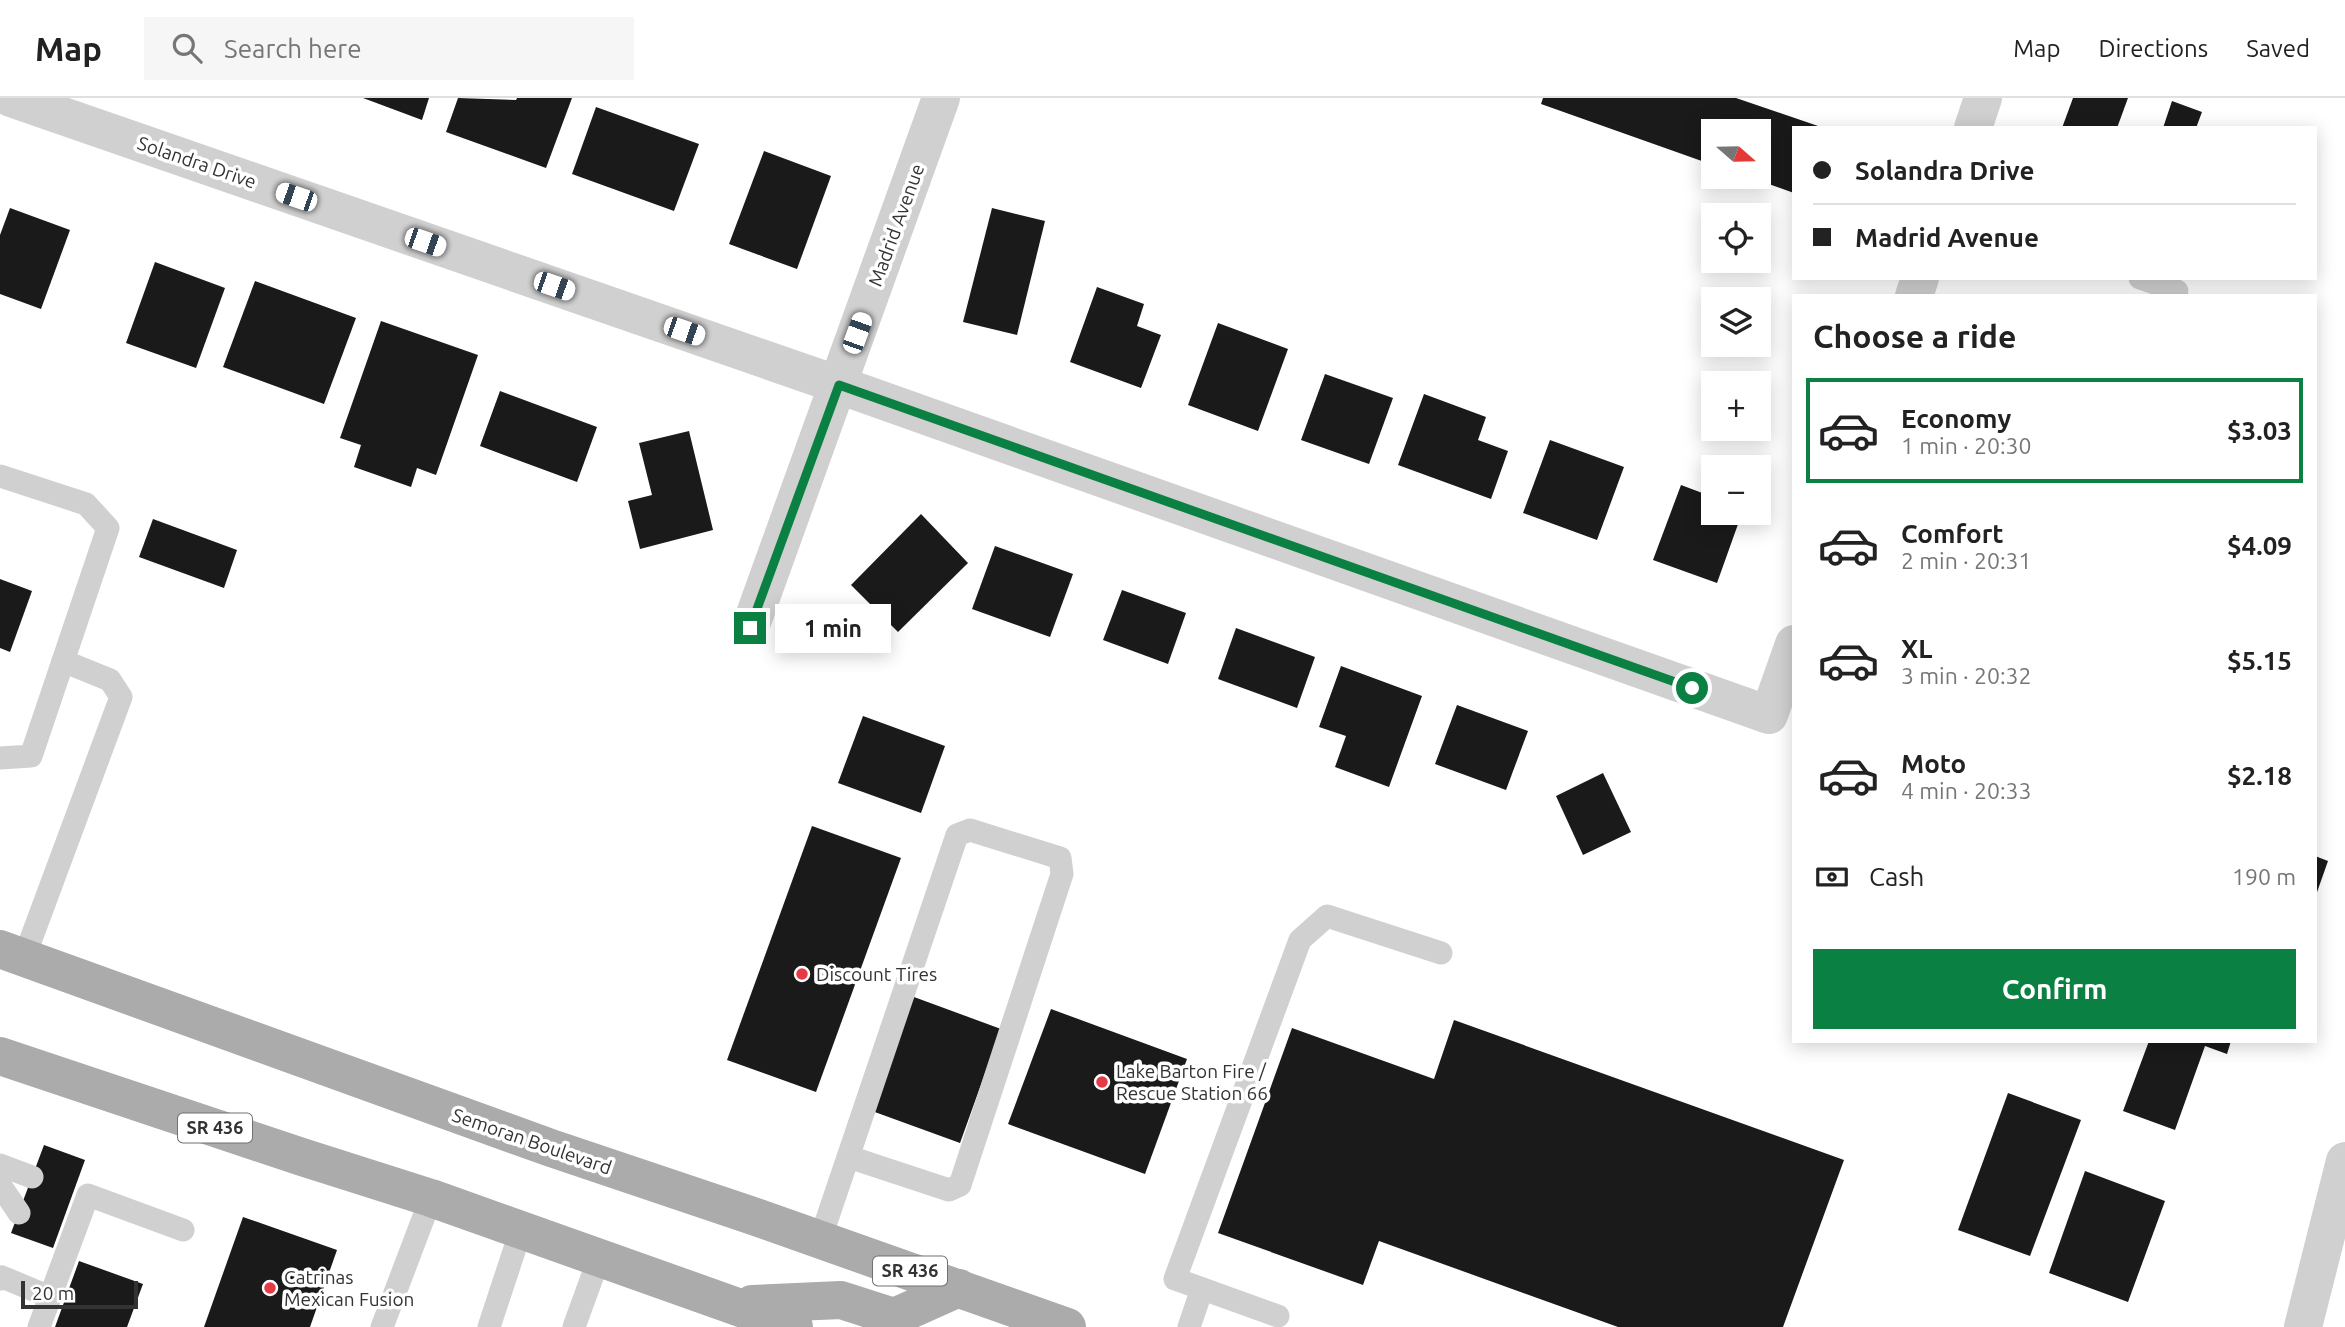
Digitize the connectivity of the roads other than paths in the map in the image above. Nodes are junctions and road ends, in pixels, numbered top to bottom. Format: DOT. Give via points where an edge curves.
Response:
graph roads {
  1 [pos="11,98"];
  2 [pos="941,98"];
  3 [pos="1983,98"];
  4 [pos="1974,126"];
  5 [pos="2146,280"];
  6 [pos="2177,291"];
  7 [pos="839,385"];
  8 [pos="0,475"];
  9 [pos="750,628"];
  10 [pos="1792,650"];
  11 [pos="63,661"];
  12 [pos="0,758"];
  13 [pos="12,953"];
  14 [pos="1441,953"];
  15 [pos="0,1056"];
  16 [pos="849,1157"];
  17 [pos="2345,1161"];
  18 [pos="0,1165"];
  19 [pos="32,1177"];
  20 [pos="0,1185"];
  21 [pos="431,1198"];
  22 [pos="19,1213"];
  23 [pos="183,1230"];
  24 [pos="521,1230"];
  25 [pos="820,1240"];
  26 [pos="599,1258"];
  27 [pos="0,1279"];
  28 [pos="959,1288"];
  29 [pos="1202,1289"];
  30 [pos="50,1297"];
  31 [pos="728,1316"];
  32 [pos="1279,1316"];
  33 [pos="39,1327"];
  34 [pos="382,1327"];
  35 [pos="489,1327"];
  36 [pos="574,1327"];
  37 [pos="794,1327"];
  38 [pos="1067,1327"];
  39 [pos="1189,1327"];
  40 [pos="2303,1327"];
  1 -- 7 [label="street, Solandra Drive"];
  2 -- 7 [label="street, Madrid Avenue"];
  3 -- 4 [label="street"];
  5 -- 6 [label="lane"];
  7 -- 9 [label="street, Madrid Avenue"];
  7 -- 10 [label="street, Solandra Drive" via="1769,715"];
  8 -- 11 [label="lane" via="86,504 108,528"];
  11 -- 12 [label="lane" via="32,756"];
  11 -- 13 [label="lane" via="110,680 121,697"];
  13 -- 25 [label="main road, Semoran Boulevard / SR 436" via="538,1144"];
  14 -- 29 [label="lane" via="1327,916 1300,940 1175,1279"];
  15 -- 21 [label="main road, SR 436"];
  16 -- 16 [label="lane" via="957,835 970,830 1060,858 1062,874 960,1185 949,1190"];
  16 -- 25 [label="lane"];
  17 -- 40 [label="street"];
  18 -- 19 [label="lane"];
  20 -- 22 [label="lane"];
  21 -- 24 [label="main road, SR 436"];
  21 -- 34 [label="lane"];
  23 -- 30 [label="lane" via="81,1193"];
  24 -- 26 [label="main road, SR 436"];
  24 -- 35 [label="lane"];
  25 -- 28 [label="main road, Semoran Boulevard / SR 436"];
  26 -- 31 [label="main road, SR 436"];
  26 -- 36 [label="lane"];
  27 -- 30 [label="lane"];
  28 -- 31 [label="main road" via="894,1317 841,1300"];
  28 -- 38 [label="main road, Semoran Boulevard / SR 436"];
  29 -- 32 [label="lane"];
  29 -- 39 [label="lane"];
  30 -- 33 [label="lane"];
  31 -- 37 [label="main road, SR 436"];
}
